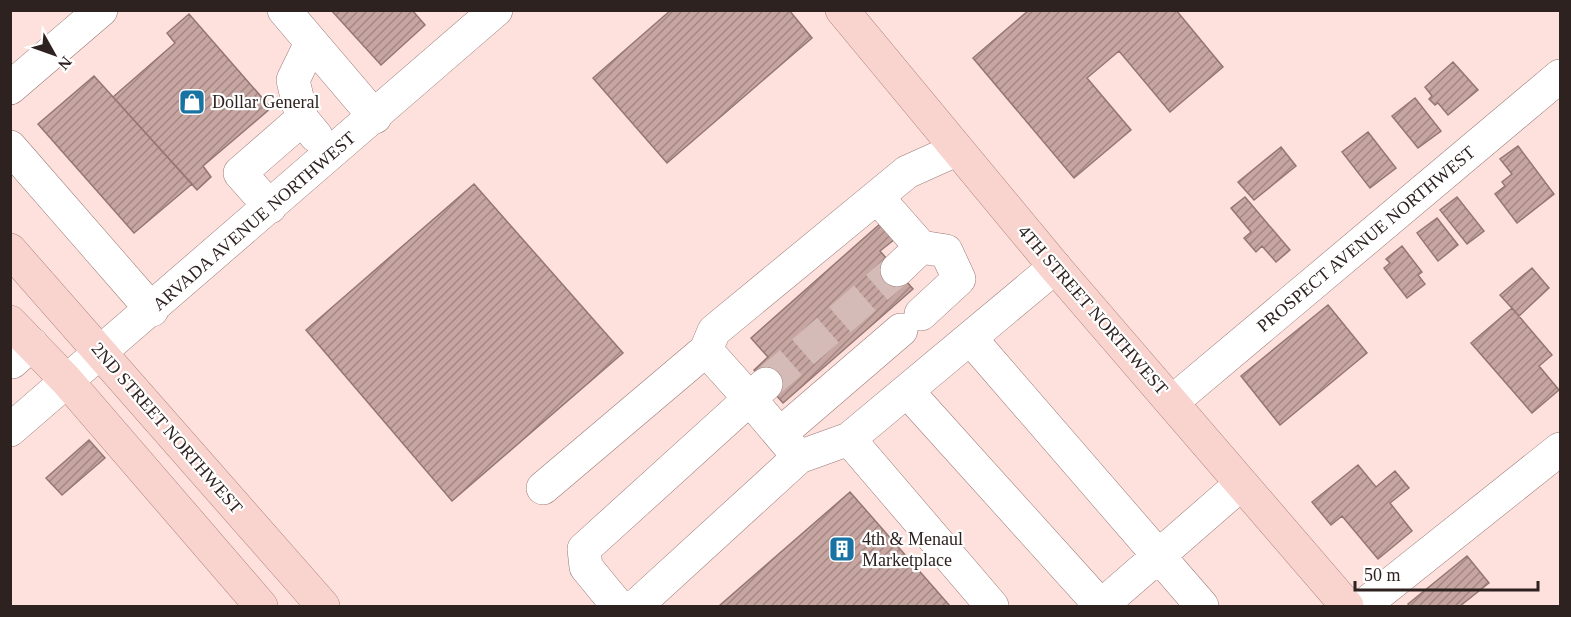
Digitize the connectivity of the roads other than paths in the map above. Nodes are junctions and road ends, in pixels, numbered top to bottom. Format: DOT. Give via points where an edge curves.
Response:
graph roads {
  1 [pos="101,10"];
  2 [pos="284,10"];
  3 [pos="496,10"];
  4 [pos="842,10"];
  5 [pos="311,43"];
  6 [pos="1560,76"];
  7 [pos="10,88"];
  8 [pos="375,117"];
  9 [pos="302,119"];
  10 [pos="10,147"];
  11 [pos="956,150"];
  12 [pos="332,154"];
  13 [pos="877,197"];
  14 [pos="270,207"];
  15 [pos="921,248"];
  16 [pos="10,250"];
  17 [pos="1054,267"];
  18 [pos="897,270"];
  19 [pos="152,310"];
  20 [pos="970,338"];
  21 [pos="15,350"];
  22 [pos="706,350"];
  23 [pos="102,353"];
  24 [pos="67,381"];
  25 [pos="758,391"];
  26 [pos="907,391"];
  27 [pos="1172,402"];
  28 [pos="14,421"];
  29 [pos="849,439"];
  30 [pos="789,446"];
  31 [pos="1560,449"];
  32 [pos="1241,484"];
  33 [pos="543,488"];
  34 [pos="1159,556"];
  35 [pos="261,606"];
  36 [pos="322,606"];
  37 [pos="618,606"];
  38 [pos="636,606"];
  39 [pos="992,606"];
  40 [pos="1101,606"];
  41 [pos="1202,606"];
  42 [pos="1347,606"];
  43 [pos="1363,606"];
  1 -- 7 [label="street"];
  2 -- 5 [label="street"];
  3 -- 8 [label="street, ARVADA AVENUE NORTHWEST"];
  4 -- 11 [label="main road, 4TH STREET NORTHWEST"];
  5 -- 8 [label="street"];
  5 -- 9 [label="street" via="294,80"];
  6 -- 27 [label="street, PROSPECT AVENUE NORTHWEST"];
  8 -- 12 [label="street, ARVADA AVENUE NORTHWEST"];
  9 -- 12 [label="street"];
  9 -- 14 [label="street" via="240,173"];
  10 -- 19 [label="street"];
  11 -- 13 [label="street" via="907,172"];
  11 -- 17 [label="main road, 4TH STREET NORTHWEST"];
  12 -- 14 [label="street, ARVADA AVENUE NORTHWEST"];
  13 -- 15 [label="street"];
  13 -- 22 [label="street" via="714,331"];
  14 -- 19 [label="street, ARVADA AVENUE NORTHWEST"];
  15 -- 18 [label="street"];
  15 -- 30 [label="street" via="946,251 959,279"];
  16 -- 23 [label="main road, 2ND STREET NORTHWEST"];
  17 -- 20 [label="street"];
  17 -- 27 [label="main road, 4TH STREET NORTHWEST"];
  19 -- 23 [label="street, ARVADA AVENUE NORTHWEST"];
  20 -- 26 [label="street"];
  20 -- 34 [label="street"];
  21 -- 24 [label="main road"];
  22 -- 25 [label="street"];
  22 -- 33 [label="street"];
  23 -- 24 [label="street, ARVADA AVENUE NORTHWEST"];
  23 -- 36 [label="main road, 2ND STREET NORTHWEST"];
  24 -- 28 [label="street, ARVADA AVENUE NORTHWEST"];
  24 -- 35 [label="main road"];
  25 -- 30 [label="street"];
  25 -- 37 [label="street" via="584,549 586,567"];
  26 -- 29 [label="street"];
  26 -- 40 [label="street"];
  27 -- 32 [label="main road, 4TH STREET NORTHWEST"];
  29 -- 30 [label="street"];
  29 -- 39 [label="street"];
  30 -- 38 [label="street"];
  31 -- 43 [label="street"];
  32 -- 34 [label="street"];
  32 -- 42 [label="main road, 4TH STREET NORTHWEST"];
  34 -- 40 [label="street"];
  34 -- 41 [label="street"];
}
